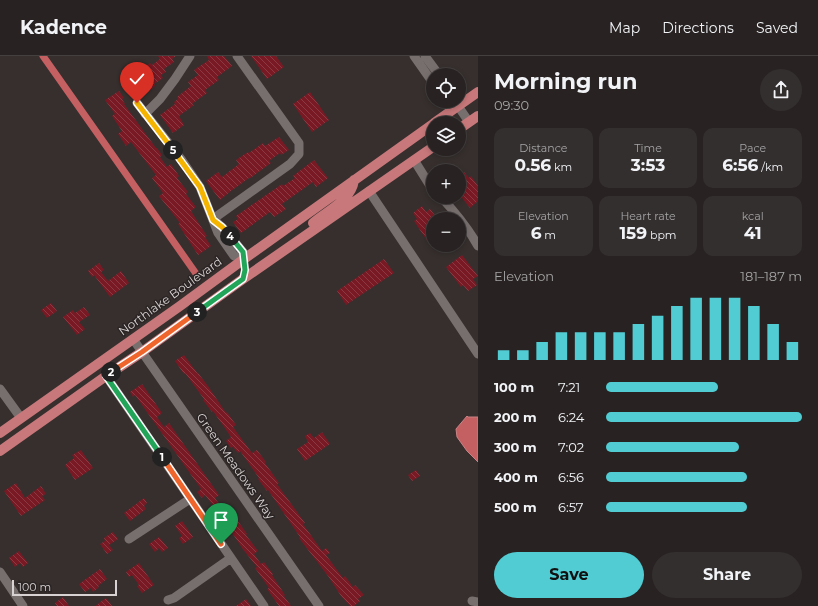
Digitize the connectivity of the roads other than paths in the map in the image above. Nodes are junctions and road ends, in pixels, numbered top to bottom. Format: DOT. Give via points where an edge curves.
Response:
graph roads {
  1 [pos="190,56"];
  2 [pos="237,56"];
  3 [pos="414,56"];
  4 [pos="425,56"];
  5 [pos="434,68"];
  6 [pos="426,73"];
  7 [pos="478,92"];
  8 [pos="466,98"];
  9 [pos="137,103"];
  10 [pos="450,108"];
  11 [pos="459,108"];
  12 [pos="145,114"];
  13 [pos="441,116"];
  14 [pos="478,116"];
  15 [pos="469,122"];
  16 [pos="466,124"];
  17 [pos="426,129"];
  18 [pos="426,152"];
  19 [pos="414,160"];
  20 [pos="426,178"];
  21 [pos="354,180"];
  22 [pos="369,192"];
  23 [pos="448,204"];
  24 [pos="213,220"];
  25 [pos="297,242"];
  26 [pos="478,246"];
  27 [pos="244,259"];
  28 [pos="243,279"];
  29 [pos="133,339"];
  30 [pos="142,352"];
  31 [pos="478,354"];
  32 [pos="106,376"];
  33 [pos="0,389"];
  34 [pos="21,418"];
  35 [pos="0,433"];
  36 [pos="0,451"];
  37 [pos="190,499"];
  38 [pos="129,539"];
  39 [pos="232,558"];
  40 [pos="0,572"];
  41 [pos="168,600"];
  42 [pos="23,606"];
  43 [pos="264,606"];
  44 [pos="319,606"];
  1 -- 12 [label="street" via="160,99"];
  2 -- 24 [label="street" via="299,143 300,154"];
  3 -- 6 [label="street"];
  4 -- 5 [label="street"];
  7 -- 8 [label="main road, Northlake Boulevard"];
  9 -- 12 [label="street"];
  10 -- 13 [label="main road, Northlake Boulevard"];
  11 -- 15 [label="street"];
  12 -- 24 [label="street" via="200,187"];
  14 -- 15 [label="main road"];
  15 -- 16 [label="main road"];
  17 -- 21 [label="main road, Northlake Boulevard"];
  18 -- 19 [label="main road"];
  19 -- 20 [label="street"];
  19 -- 22 [label="main road"];
  21 -- 25 [label="main road" via="346,198 302,233"];
  21 -- 27 [label="main road, Northlake Boulevard"];
  22 -- 25 [label="main road"];
  22 -- 31 [label="street"];
  23 -- 26 [label="street"];
  24 -- 27 [label="street" via="218,233 234,256"];
  25 -- 28 [label="main road"];
  27 -- 28 [label="main road"];
  27 -- 29 [label="main road, Northlake Boulevard"];
  28 -- 30 [label="main road"];
  29 -- 30 [label="street, Green Meadows Way"];
  29 -- 34 [label="main road, Northlake Boulevard"];
  30 -- 32 [label="main road"];
  30 -- 44 [label="street, Green Meadows Way"];
  32 -- 36 [label="main road"];
  32 -- 37 [label="street"];
  33 -- 34 [label="street"];
  34 -- 35 [label="main road, Northlake Boulevard"];
  37 -- 38 [label="street"];
  37 -- 39 [label="street"];
  39 -- 41 [label="street"];
  39 -- 43 [label="street"];
  40 -- 42 [label="street"];
}
